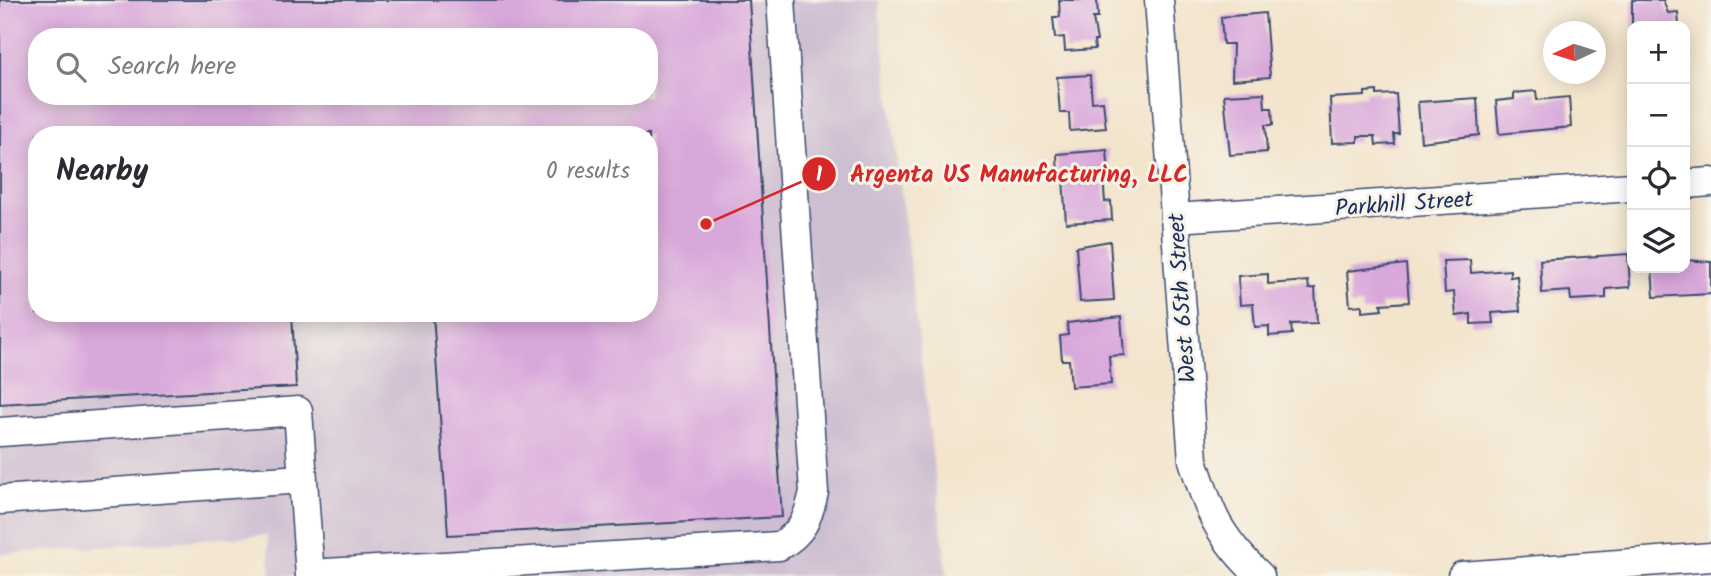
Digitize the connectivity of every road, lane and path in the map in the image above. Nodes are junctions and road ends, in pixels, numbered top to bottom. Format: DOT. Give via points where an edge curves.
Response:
graph roads {
  1 [pos="781,0"];
  2 [pos="1159,0"];
  3 [pos="1711,182"];
  4 [pos="1690,184"];
  5 [pos="1627,187"];
  6 [pos="1175,218"];
  7 [pos="0,432"];
  8 [pos="302,479"];
  9 [pos="0,500"];
  10 [pos="1711,557"];
  11 [pos="310,575"];
  12 [pos="1260,576"];
  13 [pos="1462,576"];
  1 -- 11 [label="street" via="814,492 808,518 797,536 779,545"];
  2 -- 6 [label="street, West 65th Street"];
  3 -- 4 [label="street"];
  5 -- 6 [label="street, Parkhill Street"];
  6 -- 12 [label="street, West 65th Street" via="1193,460 1210,516 1231,549"];
  7 -- 8 [label="street" via="298,411"];
  8 -- 9 [label="street"];
  8 -- 11 [label="street"];
  10 -- 13 [label="street"];
}
